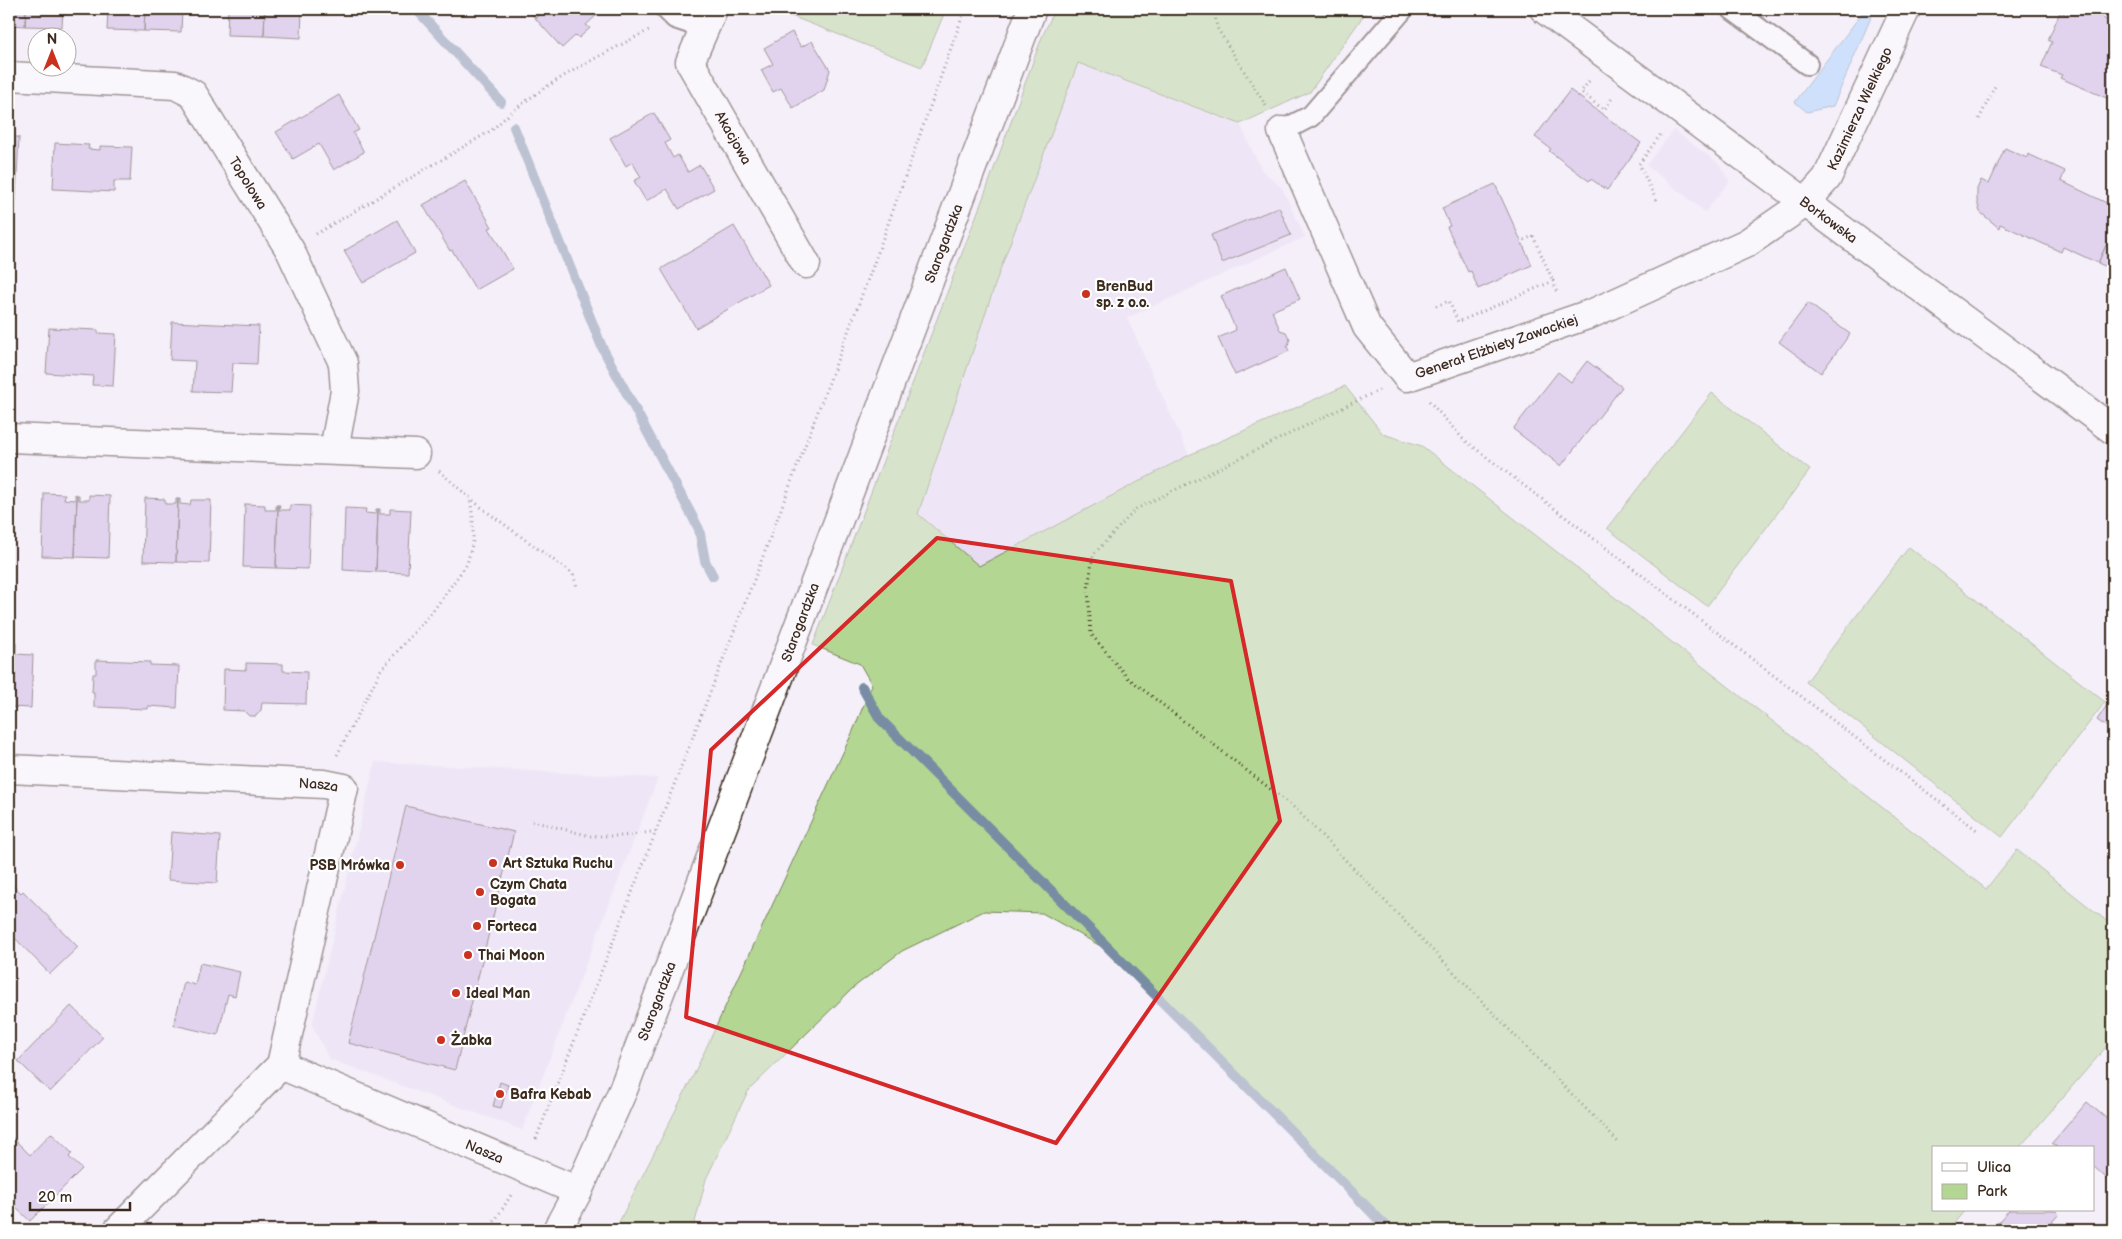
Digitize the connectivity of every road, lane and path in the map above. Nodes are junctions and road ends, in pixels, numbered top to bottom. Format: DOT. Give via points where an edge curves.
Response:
graph roads {
  1 [pos="965,9"];
  2 [pos="1032,9"];
  3 [pos="1214,9"];
  4 [pos="1403,9"];
  5 [pos="1544,9"];
  6 [pos="1732,9"];
  7 [pos="1906,9"];
  8 [pos="669,11"];
  9 [pos="709,19"];
  10 [pos="1806,64"];
  11 [pos="9,76"];
  12 [pos="1996,84"];
  13 [pos="1979,119"];
  14 [pos="1664,130"];
  15 [pos="1282,131"];
  16 [pos="1656,200"];
  17 [pos="1804,203"];
  18 [pos="1524,240"];
  19 [pos="290,250"];
  20 [pos="806,264"];
  21 [pos="1553,281"];
  22 [pos="1558,295"];
  23 [pos="1436,306"];
  24 [pos="1406,377"];
  25 [pos="2113,430"];
  26 [pos="9,438"];
  27 [pos="334,450"];
  28 [pos="416,454"];
  29 [pos="470,498"];
  30 [pos="576,587"];
  31 [pos="9,769"];
  32 [pos="324,784"];
  33 [pos="532,820"];
  34 [pos="658,831"];
  35 [pos="1978,831"];
  36 [pos="281,1065"];
  37 [pos="1620,1144"];
  38 [pos="525,1168"];
  39 [pos="578,1191"];
  40 [pos="118,1230"];
  41 [pos="489,1230"];
  42 [pos="557,1230"];
  1 -- 34 [label="path" via="873,266"];
  2 -- 39 [label="street, Starogardzka" via="623,1090"];
  3 -- 15 [label="path" via="1216,28"];
  4 -- 15 [label="lane" via="1311,116"];
  5 -- 17 [label="street, Borkowska"];
  6 -- 10 [label="lane"];
  7 -- 17 [label="street, Kazimierza Wielkiego" via="1827,178"];
  8 -- 9 [label="lane" via="675,18"];
  8 -- 19 [label="path" via="652,28 561,77 492,130"];
  9 -- 20 [label="street, Akacjowa" via="690,62"];
  11 -- 19 [label="street, Topolowa" via="175,85 193,94"];
  12 -- 13 [label="path"];
  14 -- 16 [label="path" via="1639,164"];
  15 -- 24 [label="street, Generał Elżbiety Zawackiej" via="1367,327"];
  17 -- 24 [label="street, Generał Elżbiety Zawackiej" via="1747,243 1593,313"];
  17 -- 25 [label="street, Borkowska"];
  18 -- 21 [label="path" via="1533,236"];
  19 -- 27 [label="street, Topolowa" via="343,363 345,391"];
  21 -- 22 [label="path"];
  21 -- 23 [label="path" via="1458,322 1449,301"];
  24 -- 35 [label="path" via="1463,439"];
  24 -- 37 [label="path" via="1136,508 1093,555 1088,589 1091,634 1127,676 1296,809"];
  26 -- 27 [label="street"];
  27 -- 28 [label="street"];
  28 -- 29 [label="path"];
  29 -- 30 [label="path" via="573,574"];
  29 -- 32 [label="path" via="473,541 468,564 433,611 381,670"];
  31 -- 32 [label="street, Nasza"];
  32 -- 36 [label="street, Nasza" via="344,788"];
  33 -- 34 [label="path" via="590,836"];
  34 -- 38 [label="path"];
  36 -- 38 [label="street, Nasza"];
  36 -- 40 [label="street"];
  38 -- 39 [label="street, Nasza"];
  38 -- 41 [label="path"];
  39 -- 42 [label="street, Starogardzka"];
}
